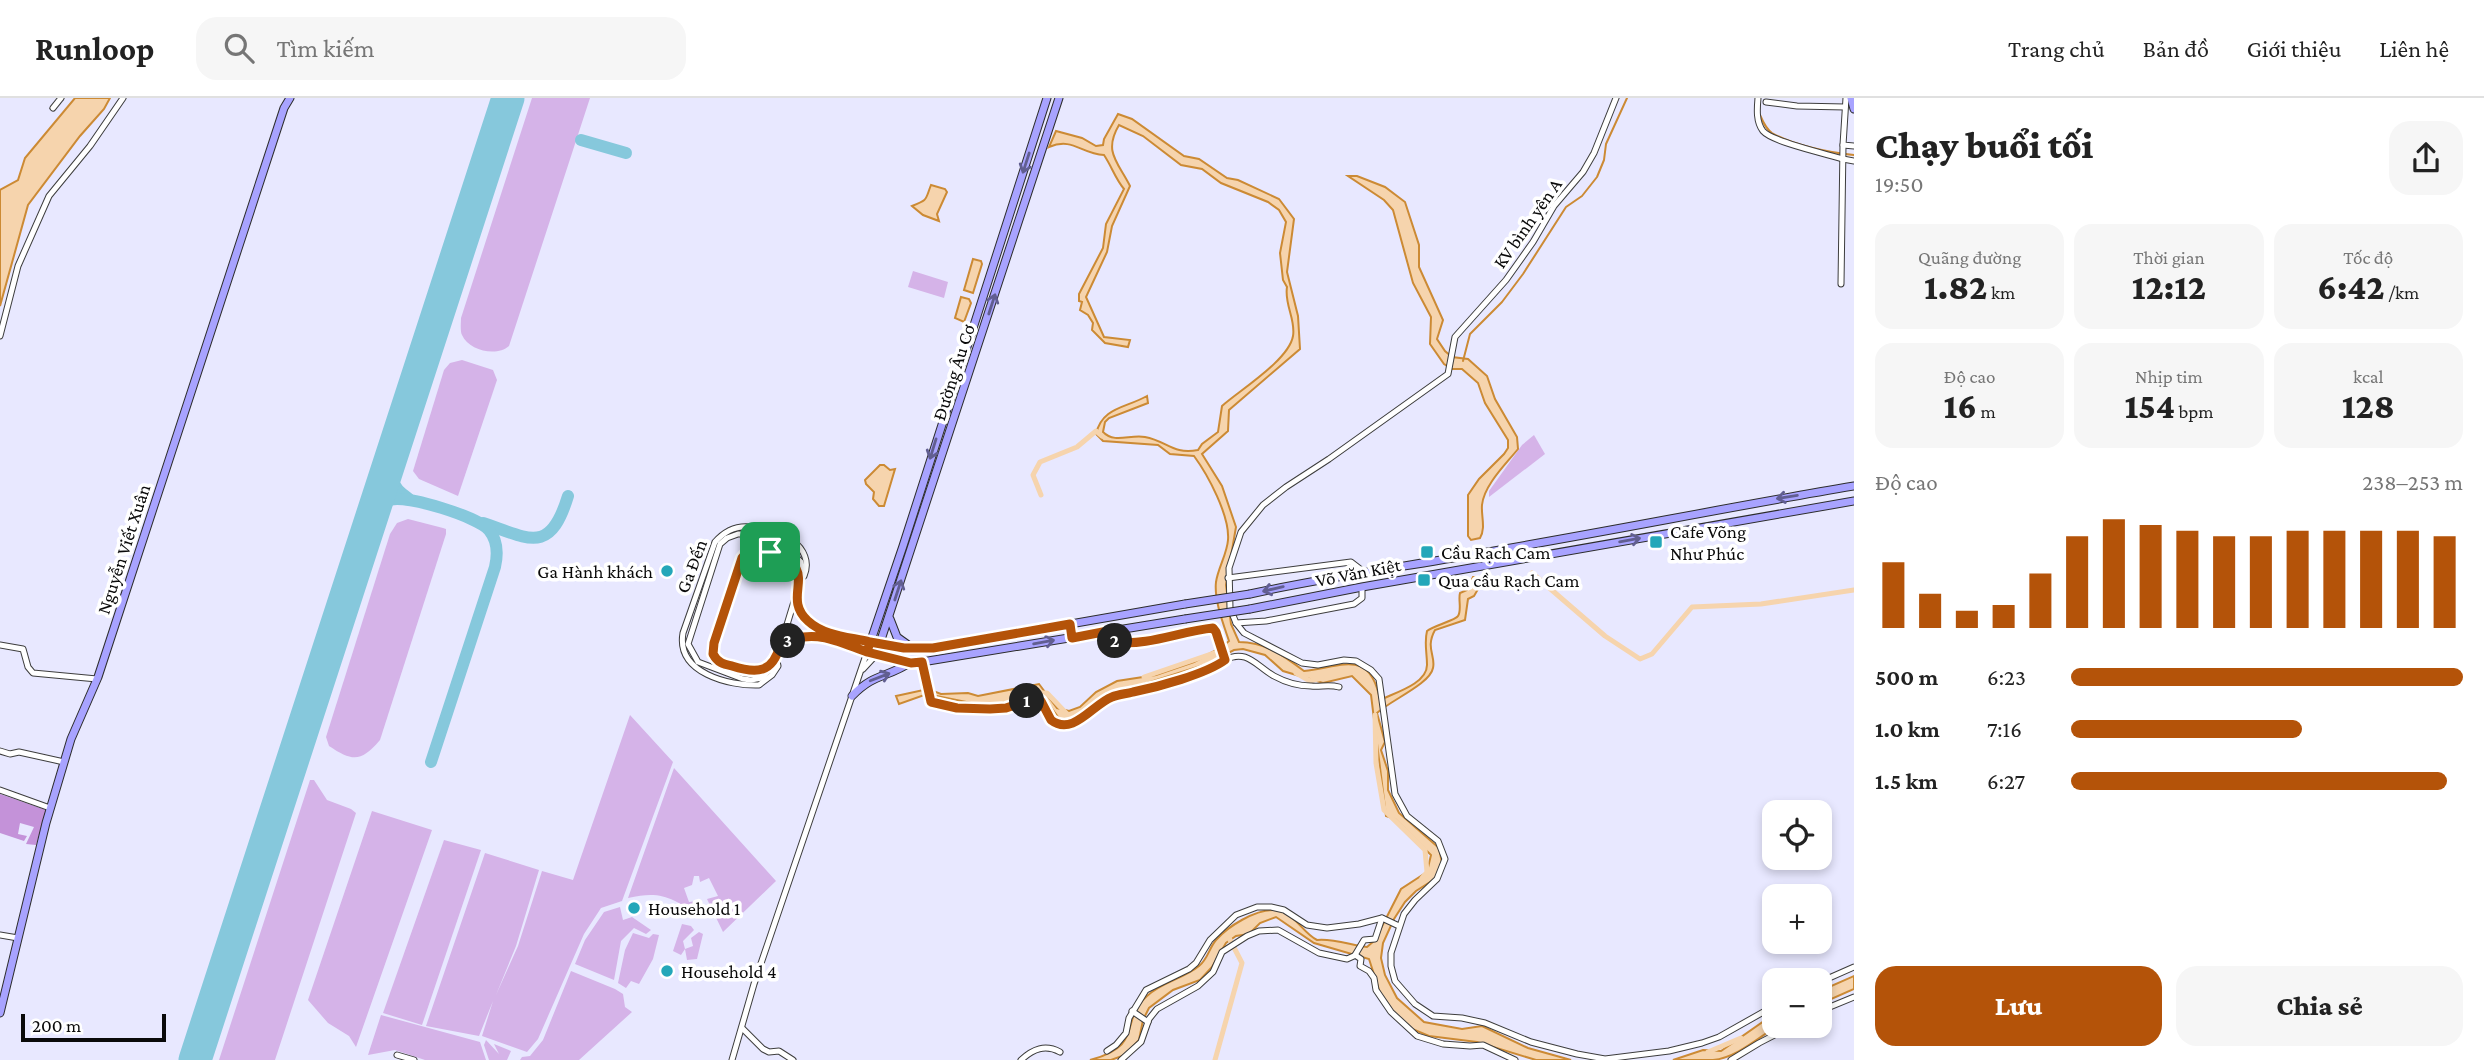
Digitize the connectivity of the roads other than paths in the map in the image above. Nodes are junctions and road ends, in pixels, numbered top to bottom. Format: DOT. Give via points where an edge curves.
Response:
graph roads {
  1 [pos="61,98"];
  2 [pos="123,98"];
  3 [pos="290,98"];
  4 [pos="1047,98"];
  5 [pos="1059,98"];
  6 [pos="1616,98"];
  7 [pos="1758,98"];
  8 [pos="1846,98"];
  9 [pos="1852,98"];
  10 [pos="1766,102"];
  11 [pos="53,108"];
  12 [pos="1850,108"];
  13 [pos="1843,146"];
  14 [pos="1854,146"];
  15 [pos="1843,158"];
  16 [pos="1854,161"];
  17 [pos="1841,284"];
  18 [pos="0,336"];
  19 [pos="1854,486"];
  20 [pos="1854,501"];
  21 [pos="1591,533"];
  22 [pos="1592,547"];
  23 [pos="907,548"];
  24 [pos="1364,572"];
  25 [pos="1228,578"];
  26 [pos="800,581"];
  27 [pos="1362,586"];
  28 [pos="795,599"];
  29 [pos="890,615"];
  30 [pos="1236,623"];
  31 [pos="1070,624"];
  32 [pos="1113,630"];
  33 [pos="1072,638"];
  34 [pos="870,642"];
  35 [pos="880,643"];
  36 [pos="0,645"];
  37 [pos="780,645"];
  38 [pos="915,649"];
  39 [pos="867,652"];
  40 [pos="876,655"];
  41 [pos="777,658"];
  42 [pos="1224,658"];
  43 [pos="922,662"];
  44 [pos="911,663"];
  45 [pos="861,671"];
  46 [pos="97,679"];
  47 [pos="1339,687"];
  48 [pos="852,696"];
  49 [pos="0,751"];
  50 [pos="64,762"];
  51 [pos="0,790"];
  52 [pos="50,808"];
  53 [pos="1383,918"];
  54 [pos="1399,926"];
  55 [pos="0,935"];
  56 [pos="18,938"];
  57 [pos="1356,955"];
  58 [pos="1854,967"];
  59 [pos="1832,977"];
  60 [pos="1854,997"];
  61 [pos="1832,1006"];
  62 [pos="1133,1012"];
  63 [pos="0,1013"];
  64 [pos="1762,1013"];
  65 [pos="1146,1021"];
  66 [pos="743,1028"];
  67 [pos="1768,1038"];
  68 [pos="1107,1051"];
  69 [pos="1060,1052"];
  70 [pos="397,1055"];
  71 [pos="414,1060"];
  72 [pos="732,1060"];
  73 [pos="793,1060"];
  74 [pos="1021,1060"];
  75 [pos="1121,1060"];
  76 [pos="1515,1060"];
  77 [pos="1731,1060"];
  1 -- 11 [label="street"];
  2 -- 18 [label="street" via="48,196 18,266"];
  3 -- 46 [label="street, Nguyễn Viết Xuân"];
  4 -- 23 [label="street, Đường Âu Cơ, one-way"];
  23 -- 5 [label="street, Đường Âu Cơ, one-way"];
  6 -- 25 [label="street, KV bình yên A" via="1583,172 1548,215 1506,280 1457,334 1444,378 1263,505 1241,532"];
  7 -- 15 [label="street" via="1759,122 1767,135"];
  8 -- 12 [label="street"];
  9 -- 12 [label="street"];
  10 -- 12 [label="street"];
  12 -- 13 [label="street"];
  13 -- 14 [label="street"];
  13 -- 15 [label="street"];
  15 -- 16 [label="street"];
  15 -- 17 [label="street"];
  19 -- 21 [label="street, Võ Văn Kiệt, one-way"];
  22 -- 20 [label="street, Võ Văn Kiệt, one-way"];
  21 -- 22 [label="street"];
  21 -- 24 [label="street, Võ Văn Kiệt"];
  22 -- 27 [label="street, Võ Văn Kiệt"];
  29 -- 23 [label="street, Đường Âu Cơ, one-way"];
  23 -- 34 [label="street, Đường Âu Cơ"];
  24 -- 25 [label="street" via="1351,562"];
  24 -- 31 [label="street, Võ Văn Kiệt, one-way, bridge"];
  25 -- 30 [label="street"];
  26 -- 28 [label="street"];
  26 -- 41 [label="street" via="789,560 759,549 748,550 714,643 713,654 719,662 745,671 766,668"];
  26 -- 41 [label="street" via="801,562 787,548 747,534 727,538 720,544 690,634 688,644 698,662 743,679 762,678"];
  27 -- 30 [label="street" via="1362,598 1354,604"];
  27 -- 32 [label="street, Võ Văn Kiệt, bridge"];
  28 -- 34 [label="street" via="817,627"];
  28 -- 37 [label="street"];
  29 -- 35 [label="street, Đường Âu Cơ"];
  29 -- 38 [label="street" via="897,636"];
  30 -- 54 [label="street" via="1244,633 1298,661 1350,660 1363,664 1378,680 1398,800 1407,816 1438,841 1445,859 1437,878 1410,905"];
  31 -- 33 [label="street"];
  31 -- 38 [label="street, Võ Văn Kiệt"];
  32 -- 33 [label="street, Võ Văn Kiệt"];
  32 -- 42 [label="street" via="1116,642 1123,643 1212,627"];
  43 -- 33 [label="street, Võ Văn Kiệt, one-way"];
  34 -- 35 [label="street, Võ Văn Kiệt"];
  34 -- 39 [label="street, Đường Âu Cơ"];
  35 -- 38 [label="street, Võ Văn Kiệt"];
  35 -- 40 [label="street, Đường Âu Cơ"];
  36 -- 46 [label="street" via="23,649 33,673"];
  37 -- 39 [label="street" via="814,635"];
  37 -- 41 [label="street"];
  39 -- 40 [label="street, Võ Văn Kiệt"];
  39 -- 45 [label="street"];
  40 -- 44 [label="street, Võ Văn Kiệt"];
  40 -- 45 [label="street"];
  42 -- 43 [label="street" via="1209,670 1114,696 1078,721 1063,725 1051,720 1036,698 1006,708 957,708 931,702"];
  42 -- 47 [label="street" via="1247,657 1273,676 1299,685"];
  43 -- 44 [label="street, Võ Văn Kiệt"];
  48 -- 44 [label="street, one-way" via="865,683"];
  45 -- 48 [label="street"];
  46 -- 50 [label="street, Nguyễn Viết Xuân"];
  48 -- 66 [label="street"];
  49 -- 50 [label="street"];
  50 -- 52 [label="street, Nguyễn Viết Xuân"];
  51 -- 52 [label="street"];
  52 -- 56 [label="street, Nguyễn Viết Xuân"];
  53 -- 54 [label="street"];
  53 -- 57 [label="street" via="1375,939 1363,942"];
  53 -- 62 [label="street" via="1322,928 1279,909 1256,907 1234,917 1189,969 1149,987"];
  54 -- 64 [label="street" via="1391,953 1393,976 1424,1010 1433,1016 1485,1023 1577,1054 1605,1059 1669,1051 1720,1037"];
  55 -- 56 [label="street"];
  56 -- 63 [label="street, Nguyễn Viết Xuân"];
  57 -- 65 [label="street" via="1347,959 1319,953 1278,930 1259,931 1232,944 1219,955 1209,977 1163,1004"];
  57 -- 76 [label="street" via="1360,966 1370,971 1383,1002 1417,1036 1443,1044 1483,1045"];
  58 -- 59 [label="street"];
  60 -- 61 [label="street"];
  62 -- 65 [label="street"];
  62 -- 68 [label="street" via="1126,1033"];
  65 -- 75 [label="street" via="1141,1042"];
  66 -- 72 [label="street"];
  66 -- 73 [label="street" via="763,1049 779,1051"];
  67 -- 77 [label="street"];
  69 -- 74 [label="street" via="1038,1048"];
  70 -- 71 [label="street"];
}
